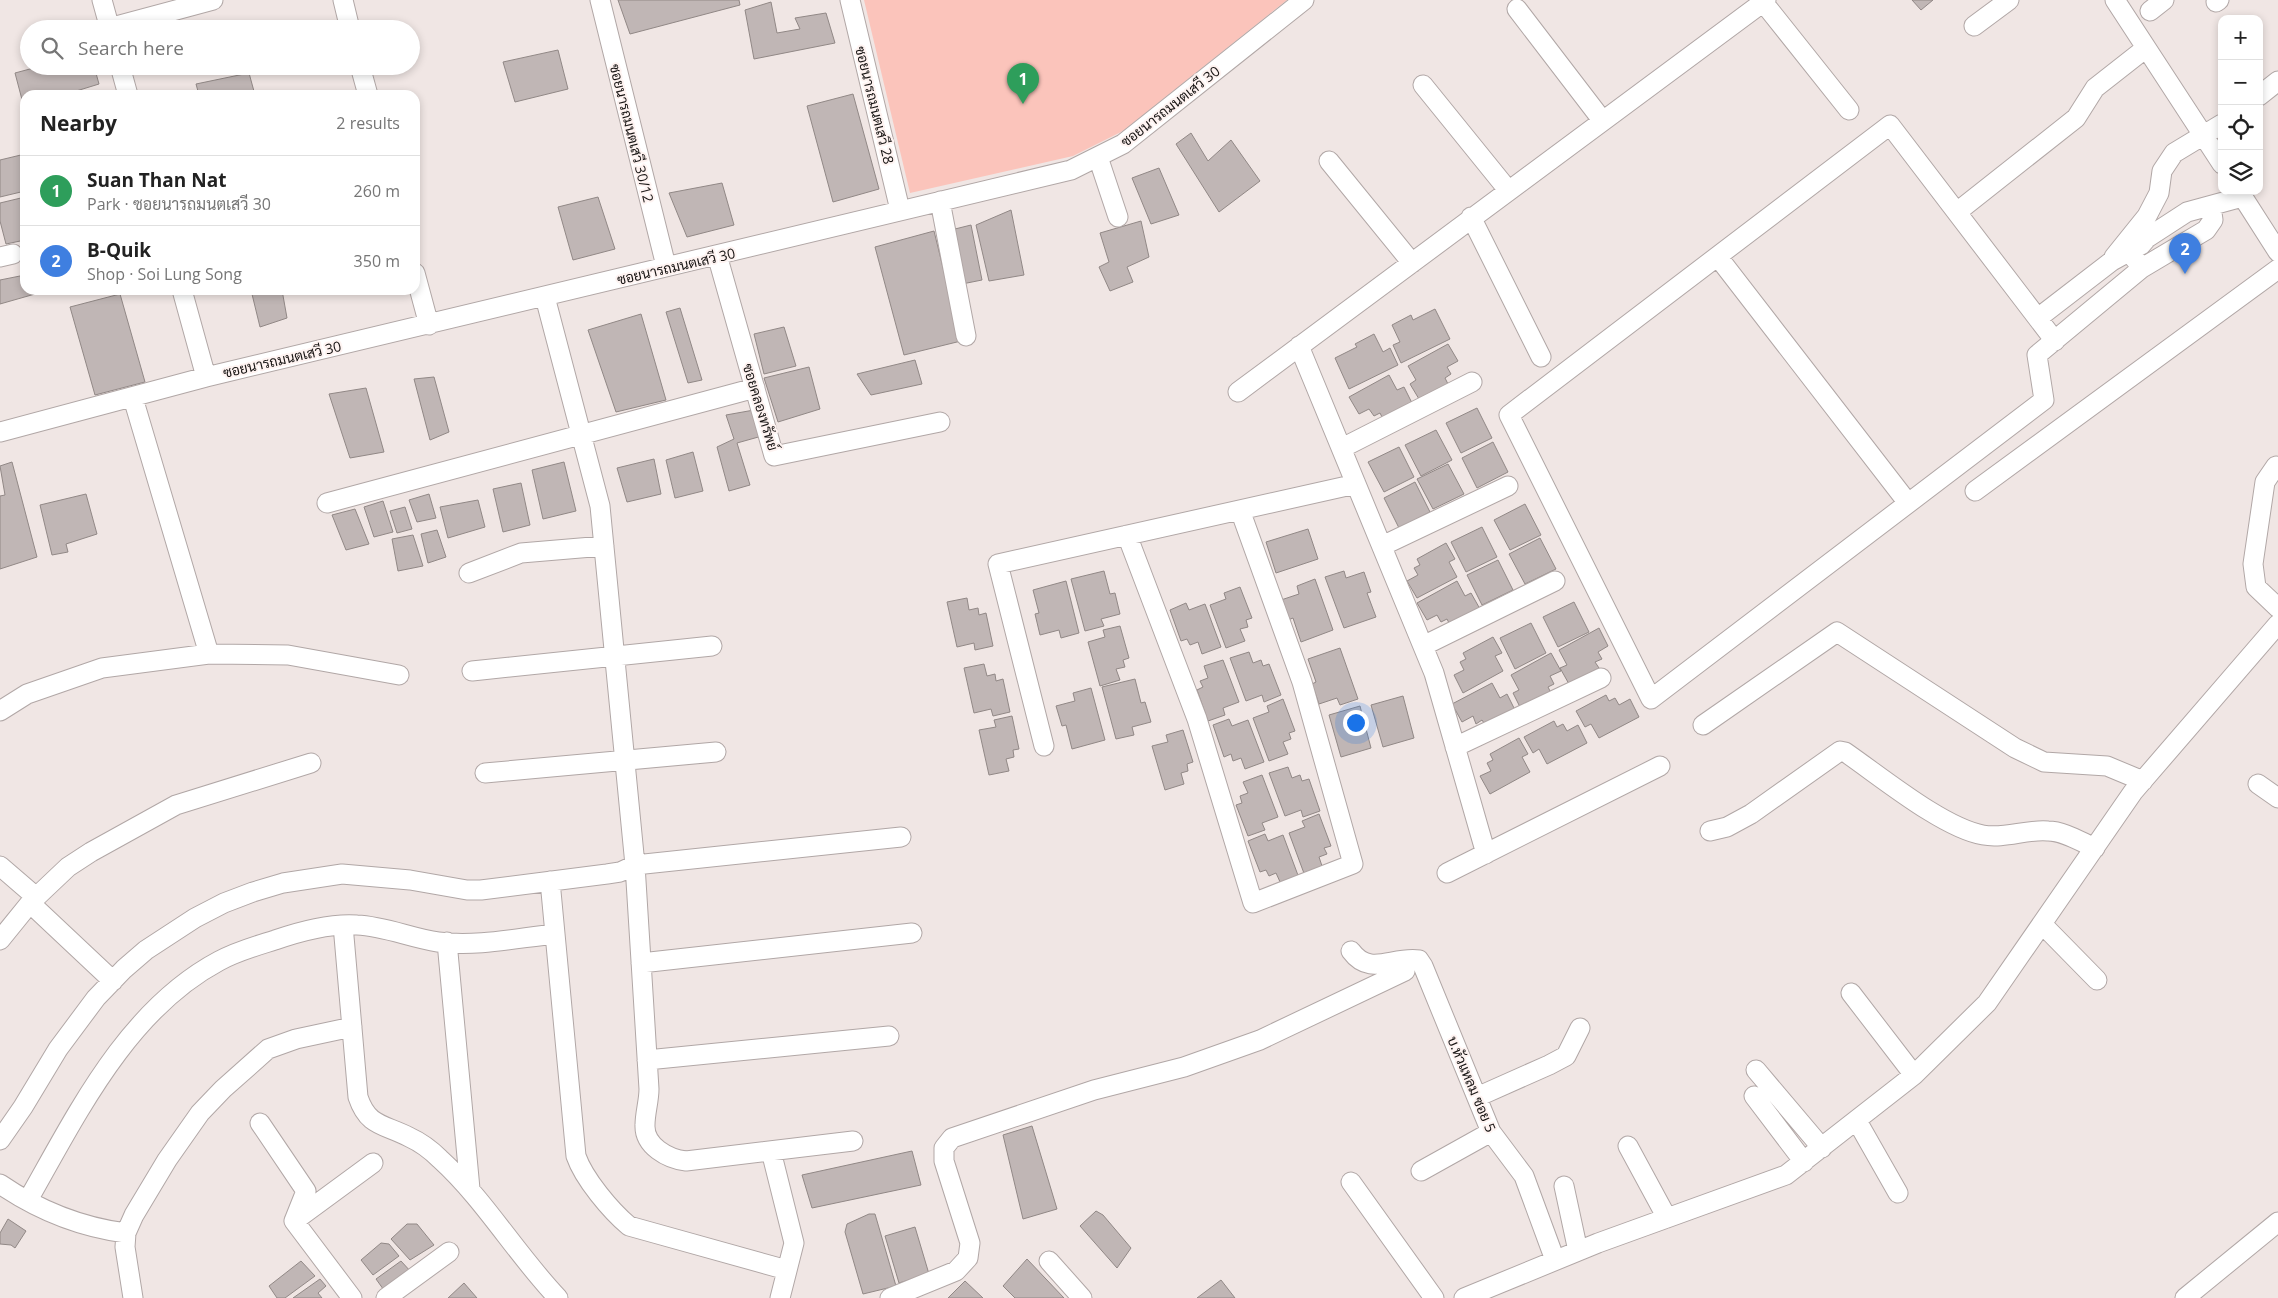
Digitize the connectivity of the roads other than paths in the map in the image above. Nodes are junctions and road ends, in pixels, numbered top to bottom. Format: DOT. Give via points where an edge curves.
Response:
graph roads {
  1 [pos="102,0"];
  2 [pos="213,0"];
  3 [pos="343,0"];
  4 [pos="600,0"];
  5 [pos="850,0"];
  6 [pos="1304,0"];
  7 [pos="2009,0"];
  8 [pos="2115,0"];
  9 [pos="1765,1"];
  10 [pos="1517,9"];
  11 [pos="108,20"];
  12 [pos="139,20"];
  13 [pos="348,20"];
  14 [pos="1974,26"];
  15 [pos="2146,48"];
  16 [pos="122,75"];
  17 [pos="362,75"];
  18 [pos="2278,81"];
  19 [pos="1423,85"];
  20 [pos="127,90"];
  21 [pos="367,90"];
  22 [pos="2263,93"];
  23 [pos="1849,110"];
  24 [pos="1602,120"];
  25 [pos="2218,126"];
  26 [pos="2202,136"];
  27 [pos="1098,157"];
  28 [pos="2218,158"];
  29 [pos="1329,161"];
  30 [pos="1508,190"];
  31 [pos="2159,193"];
  32 [pos="2238,195"];
  33 [pos="2242,195"];
  34 [pos="940,201"];
  35 [pos="2211,206"];
  36 [pos="900,210"];
  37 [pos="1957,212"];
  38 [pos="2187,212"];
  39 [pos="2148,216"];
  40 [pos="1471,217"];
  41 [pos="1118,218"];
  42 [pos="2148,238"];
  43 [pos="2129,252"];
  44 [pos="2278,252"];
  45 [pos="717,255"];
  46 [pos="1718,257"];
  47 [pos="2112,261"];
  48 [pos="1412,263"];
  49 [pos="666,266"];
  50 [pos="2142,268"];
  51 [pos="2278,269"];
  52 [pos="420,292"];
  53 [pos="183,295"];
  54 [pos="545,297"];
  55 [pos="2038,318"];
  56 [pos="429,325"];
  57 [pos="966,336"];
  58 [pos="2054,341"];
  59 [pos="1299,346"];
  60 [pos="1541,357"];
  61 [pos="206,377"];
  62 [pos="1472,382"];
  63 [pos="755,388"];
  64 [pos="1238,392"];
  65 [pos="133,398"];
  66 [pos="940,422"];
  67 [pos="0,432"];
  68 [pos="581,434"];
  69 [pos="1342,448"];
  70 [pos="2276,466"];
  71 [pos="1356,484"];
  72 [pos="1508,486"];
  73 [pos="1975,491"];
  74 [pos="327,503"];
  75 [pos="1908,503"];
  76 [pos="1240,510"];
  77 [pos="1127,535"];
  78 [pos="604,546"];
  79 [pos="1382,546"];
  80 [pos="468,573"];
  81 [pos="1555,581"];
  82 [pos="2278,608"];
  83 [pos="2278,624"];
  84 [pos="712,646"];
  85 [pos="1423,646"];
  86 [pos="209,654"];
  87 [pos="615,656"];
  88 [pos="472,671"];
  89 [pos="399,675"];
  90 [pos="1601,678"];
  91 [pos="0,711"];
  92 [pos="1703,725"];
  93 [pos="1044,746"];
  94 [pos="1455,747"];
  95 [pos="716,752"];
  96 [pos="625,760"];
  97 [pos="311,763"];
  98 [pos="1660,766"];
  99 [pos="485,773"];
  100 [pos="2143,781"];
  101 [pos="2258,784"];
  102 [pos="2278,798"];
  103 [pos="1710,831"];
  104 [pos="901,837"];
  105 [pos="2095,848"];
  106 [pos="1486,854"];
  107 [pos="635,864"];
  108 [pos="0,866"];
  109 [pos="1447,874"];
  110 [pos="550,882"];
  111 [pos="33,900"];
  112 [pos="2042,924"];
  113 [pos="343,925"];
  114 [pos="912,933"];
  115 [pos="555,934"];
  116 [pos="0,940"];
  117 [pos="447,942"];
  118 [pos="1350,952"];
  119 [pos="641,963"];
  120 [pos="1406,971"];
  121 [pos="113,980"];
  122 [pos="2097,980"];
  123 [pos="1850,993"];
  124 [pos="352,1027"];
  125 [pos="1580,1028"];
  126 [pos="889,1036"];
  127 [pos="648,1060"];
  128 [pos="1756,1070"];
  129 [pos="1914,1075"];
  130 [pos="1754,1096"];
  131 [pos="1477,1097"];
  132 [pos="1857,1121"];
  133 [pos="260,1123"];
  134 [pos="1491,1132"];
  135 [pos="0,1140"];
  136 [pos="853,1141"];
  137 [pos="1628,1146"];
  138 [pos="1822,1148"];
  139 [pos="771,1151"];
  140 [pos="1804,1162"];
  141 [pos="373,1163"];
  142 [pos="1422,1171"];
  143 [pos="1351,1182"];
  144 [pos="0,1184"];
  145 [pos="1564,1186"];
  146 [pos="470,1189"];
  147 [pos="1898,1193"];
  148 [pos="28,1200"];
  149 [pos="1667,1218"];
  150 [pos="294,1221"];
  151 [pos="2278,1222"];
  152 [pos="126,1233"];
  153 [pos="1578,1251"];
  154 [pos="449,1252"];
  155 [pos="1555,1260"];
  156 [pos="1049,1261"];
  157 [pos="787,1270"];
  158 [pos="132,1298"];
  159 [pos="352,1298"];
  160 [pos="386,1298"];
  161 [pos="558,1298"];
  162 [pos="780,1298"];
  163 [pos="890,1298"];
  164 [pos="1082,1298"];
  165 [pos="1434,1298"];
  166 [pos="1464,1298"];
  167 [pos="2185,1298"];
  1 -- 11 [label="street"];
  2 -- 12 [label="street"];
  3 -- 13 [label="street"];
  4 -- 49 [label="street, ซอยนารถมนตเสวี 30/12"];
  5 -- 36 [label="street, ซอยนารถมนตเสวี 28"];
  6 -- 27 [label="street, ซอยนารถมนตเสวี 30" via="1123,144"];
  7 -- 14 [label="street"];
  8 -- 15 [label="street"];
  9 -- 23 [label="street"];
  9 -- 24 [label="street"];
  10 -- 24 [label="street"];
  15 -- 26 [label="street"];
  15 -- 37 [label="street" via="2095,88 2076,118"];
  16 -- 20 [label="street"];
  17 -- 21 [label="street"];
  18 -- 22 [label="street"];
  19 -- 30 [label="street"];
  24 -- 30 [label="street"];
  25 -- 26 [label="street"];
  26 -- 28 [label="street"];
  26 -- 31 [label="street" via="2174,153 2162,171"];
  27 -- 34 [label="street, ซอยนารถมนตเสวี 30" via="1071,170"];
  27 -- 41 [label="street"];
  29 -- 48 [label="street"];
  30 -- 40 [label="street"];
  31 -- 38 [label="street" via="2170,204"];
  31 -- 39 [label="street"];
  32 -- 35 [label="street"];
  33 -- 44 [label="street"];
  34 -- 36 [label="street, ซอยนารถมนตเสวี 30"];
  34 -- 57 [label="street"];
  35 -- 38 [label="street"];
  35 -- 50 [label="street" via="2212,220 2206,230"];
  36 -- 45 [label="street, ซอยนารถมนตเสวี 30"];
  37 -- 46 [label="street" via="1890,125"];
  37 -- 55 [label="street"];
  38 -- 42 [label="street"];
  39 -- 42 [label="street"];
  39 -- 47 [label="street"];
  40 -- 48 [label="street"];
  40 -- 60 [label="street"];
  42 -- 43 [label="street"];
  43 -- 47 [label="street"];
  43 -- 50 [label="street"];
  45 -- 49 [label="street, ซอยนารถมนตเสวี 30"];
  45 -- 63 [label="street, ซอยคลองทรัพย์"];
  46 -- 75 [label="street"];
  46 -- 75 [label="street" via="1510,415 1651,699"];
  47 -- 55 [label="street"];
  48 -- 59 [label="street"];
  49 -- 54 [label="street, ซอยนารถมนตเสวี 30"];
  50 -- 58 [label="street"];
  51 -- 73 [label="street"];
  52 -- 56 [label="street"];
  53 -- 61 [label="street"];
  54 -- 56 [label="street, ซอยนารถมนตเสวี 30"];
  54 -- 68 [label="street"];
  55 -- 58 [label="street"];
  56 -- 61 [label="street, ซอยนารถมนตเสวี 30"];
  58 -- 75 [label="street" via="2037,354 2044,400"];
  59 -- 64 [label="street"];
  59 -- 69 [label="street"];
  61 -- 65 [label="street, ซอยนารถมนตเสวี 30"];
  62 -- 69 [label="street"];
  63 -- 66 [label="street, ซอยคลองทรัพย์" via="774,456"];
  63 -- 68 [label="street"];
  65 -- 67 [label="street, ซอยนารถมนตเสวี 30"];
  65 -- 86 [label="street"];
  68 -- 74 [label="street"];
  68 -- 78 [label="street" via="600,506"];
  69 -- 71 [label="street"];
  70 -- 82 [label="street" via="2265,482 2253,564 2256,587"];
  71 -- 76 [label="street"];
  71 -- 79 [label="street"];
  72 -- 79 [label="street"];
  76 -- 77 [label="street"];
  76 -- 77 [label="street" via="1302,682 1353,864 1253,903 1197,719"];
  77 -- 93 [label="street" via="998,564"];
  78 -- 80 [label="street" via="520,553"];
  78 -- 87 [label="street"];
  79 -- 85 [label="street"];
  81 -- 85 [label="street"];
  83 -- 100 [label="street"];
  84 -- 87 [label="street"];
  85 -- 94 [label="street"];
  86 -- 89 [label="street" via="288,655"];
  86 -- 91 [label="street" via="102,668 27,694"];
  87 -- 88 [label="street"];
  87 -- 96 [label="street"];
  90 -- 94 [label="street"];
  92 -- 100 [label="street" via="1837,632 2015,748 2044,762 2107,766"];
  94 -- 106 [label="street"];
  95 -- 96 [label="street"];
  96 -- 99 [label="street"];
  96 -- 107 [label="street"];
  97 -- 111 [label="street" via="176,805 68,867"];
  98 -- 106 [label="street"];
  100 -- 105 [label="street"];
  101 -- 102 [label="street"];
  103 -- 105 [label="street" via="1727,827 1751,814 1840,751 1934,814 1968,831 2000,836 2047,830"];
  104 -- 107 [label="street"];
  105 -- 112 [label="street"];
  106 -- 109 [label="street"];
  107 -- 110 [label="street" via="620,872"];
  107 -- 119 [label="street"];
  108 -- 111 [label="street"];
  110 -- 115 [label="street"];
  110 -- 121 [label="street" via="467,890 410,880 342,874 284,883 224,903 195,918 146,950"];
  111 -- 116 [label="street"];
  111 -- 121 [label="street"];
  112 -- 122 [label="street"];
  112 -- 129 [label="street" via="1987,1003"];
  113 -- 117 [label="street" via="358,924"];
  113 -- 124 [label="street"];
  113 -- 148 [label="street" via="295,933 240,951 194,976 161,1004 139,1026 101,1076 72,1120"];
  114 -- 119 [label="street"];
  115 -- 117 [label="street" via="469,943"];
  115 -- 157 [label="street" via="576,1156 580,1168 619,1218 630,1226"];
  117 -- 146 [label="street"];
  118 -- 131 [label="street, บ.หัวแหลม ซอย 5" via="1366,965 1419,960"];
  119 -- 127 [label="street"];
  120 -- 163 [label="street" via="1260,1040 1184,1068 1094,1090 952,1138 944,1148 944,1161 970,1243 968,1258 956,1271"];
  121 -- 135 [label="street" via="58,1049"];
  123 -- 129 [label="street"];
  124 -- 146 [label="street" via="358,1096 363,1111 375,1123 421,1144 440,1158"];
  124 -- 152 [label="street" via="296,1039 268,1049 223,1088 200,1113 167,1160"];
  125 -- 131 [label="street" via="1566,1056"];
  126 -- 127 [label="street"];
  127 -- 139 [label="street" via="646,1134 663,1154 674,1160 686,1161"];
  128 -- 138 [label="street"];
  129 -- 132 [label="street"];
  130 -- 140 [label="street"];
  131 -- 134 [label="street, บ.หัวแหลม ซอย 5"];
  132 -- 138 [label="street"];
  132 -- 147 [label="street"];
  133 -- 150 [label="street" via="306,1191"];
  134 -- 142 [label="street"];
  134 -- 155 [label="street, บ.หัวแหลม ซอย 5" via="1524,1176"];
  136 -- 139 [label="street"];
  137 -- 149 [label="street"];
  138 -- 140 [label="street"];
  139 -- 157 [label="street" via="794,1242"];
  140 -- 149 [label="street" via="1786,1175"];
  141 -- 150 [label="street"];
  143 -- 165 [label="street"];
  144 -- 148 [label="street"];
  145 -- 153 [label="street"];
  146 -- 161 [label="street"];
  148 -- 152 [label="street" via="80,1224"];
  149 -- 153 [label="street"];
  150 -- 159 [label="street"];
  151 -- 167 [label="street"];
  152 -- 158 [label="street"];
  153 -- 155 [label="street"];
  154 -- 160 [label="street"];
  155 -- 166 [label="street"];
  156 -- 164 [label="street"];
  157 -- 162 [label="street"];
}
